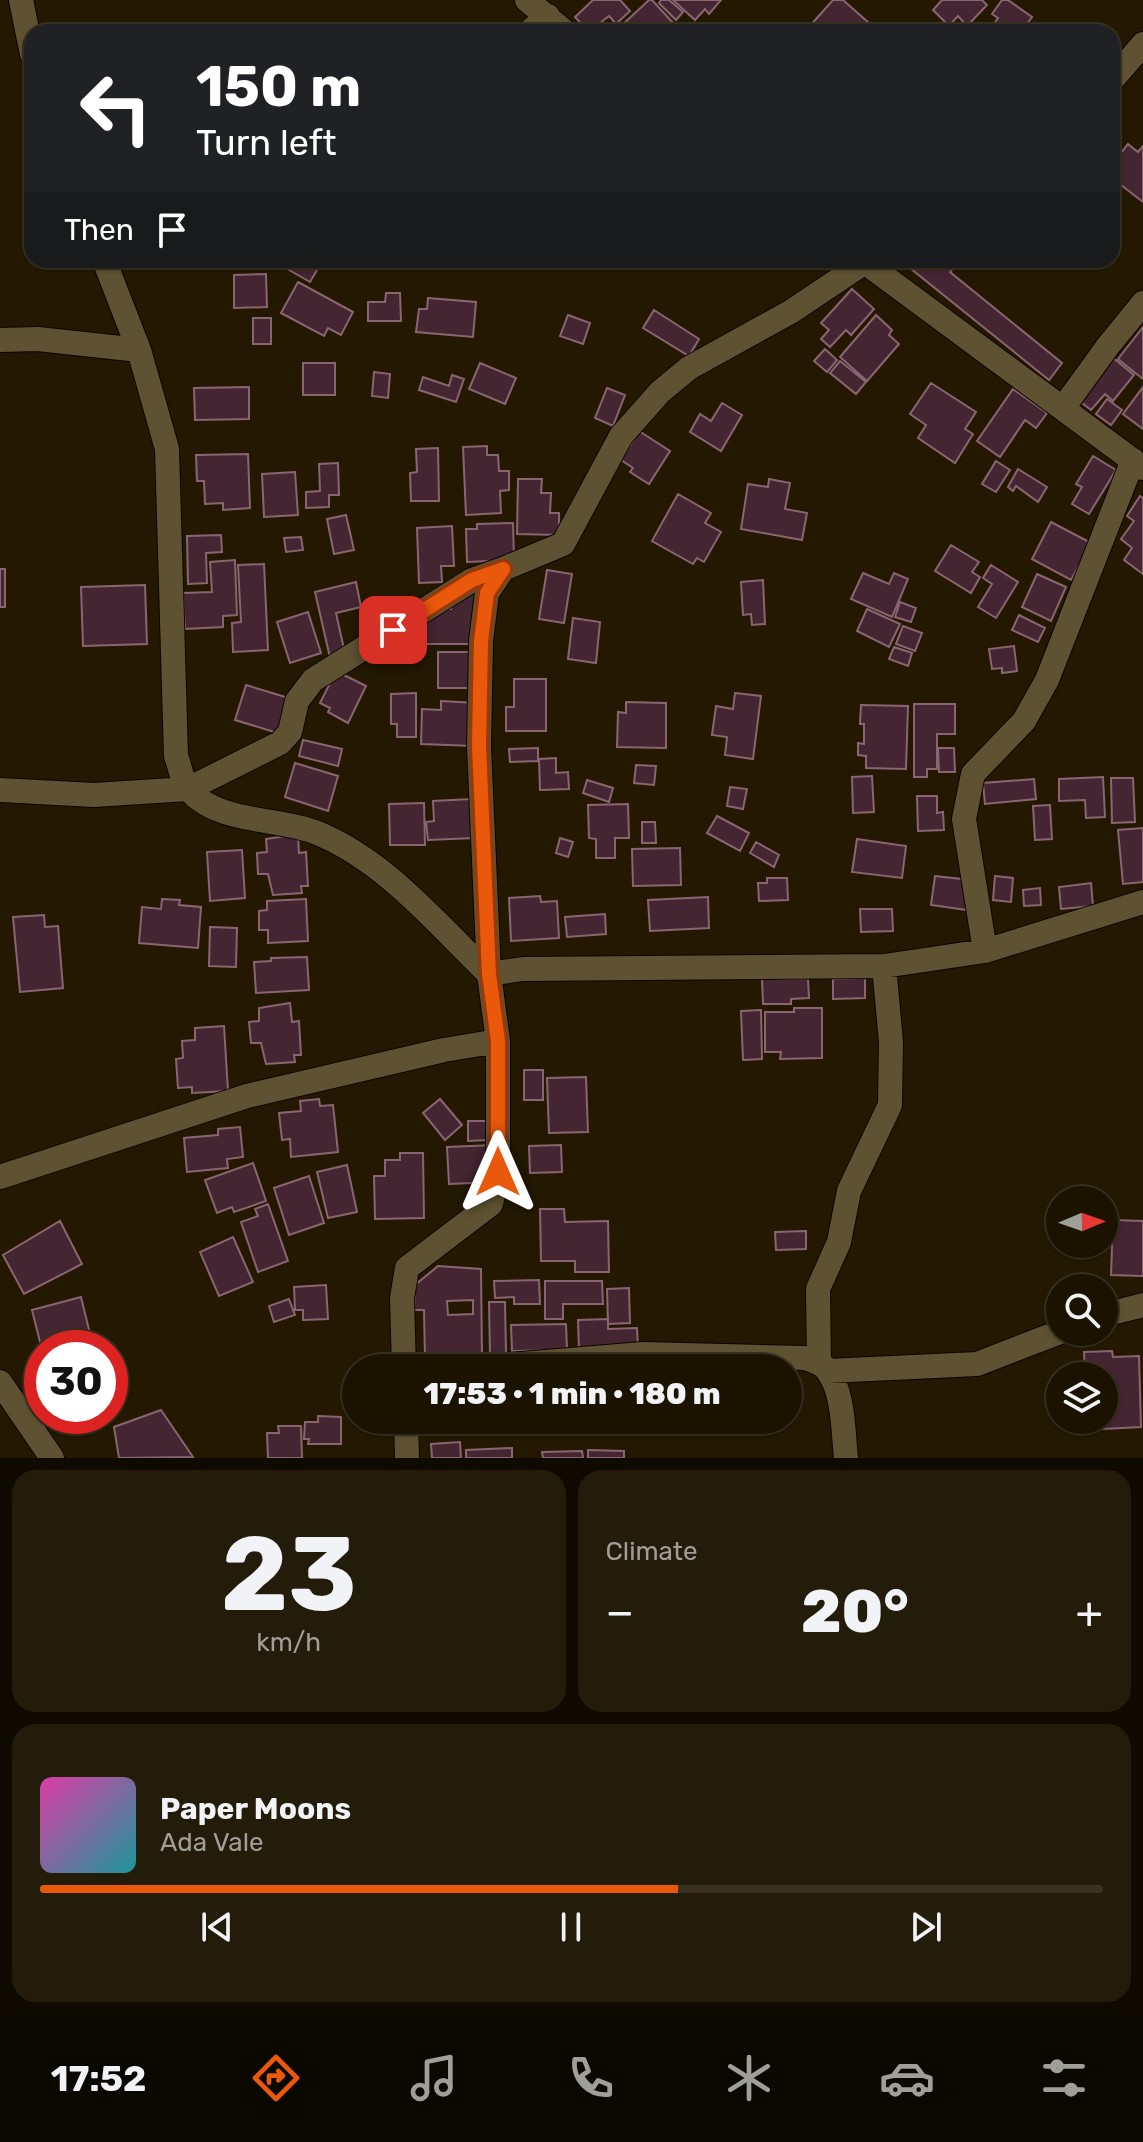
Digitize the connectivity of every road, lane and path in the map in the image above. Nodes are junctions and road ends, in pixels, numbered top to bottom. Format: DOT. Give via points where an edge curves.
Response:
graph roads {
  1 [pos="21,0"];
  2 [pos="527,0"];
  3 [pos="26,24"];
  4 [pos="556,24"];
  5 [pos="1143,44"];
  6 [pos="1120,71"];
  7 [pos="107,268"];
  8 [pos="855,268"];
  9 [pos="874,268"];
  10 [pos="1143,303"];
  11 [pos="0,340"];
  12 [pos="139,350"];
  13 [pos="1063,408"];
  14 [pos="1138,464"];
  15 [pos="503,569"];
  16 [pos="188,789"];
  17 [pos="0,790"];
  18 [pos="1143,902"];
  19 [pos="985,951"];
  20 [pos="884,966"];
  21 [pos="489,974"];
  22 [pos="498,1041"];
  23 [pos="0,1177"];
  24 [pos="1143,1305"];
  25 [pos="1118,1311"];
  26 [pos="1046,1337"];
  27 [pos="404,1354"];
  28 [pos="802,1358"];
  29 [pos="824,1367"];
  30 [pos="0,1382"];
  31 [pos="406,1434"];
  32 [pos="52,1458"];
  33 [pos="407,1458"];
  34 [pos="846,1458"];
  1 -- 3 [label="street"];
  2 -- 4 [label="street"];
  5 -- 6 [label="street"];
  7 -- 12 [label="street"];
  8 -- 15 [label="street" via="792,311 689,368 660,392 621,436 563,544"];
  9 -- 13 [label="street"];
  10 -- 13 [label="street"];
  11 -- 12 [label="street"];
  12 -- 16 [label="street" via="167,449 176,756"];
  13 -- 14 [label="street"];
  14 -- 19 [label="street" via="1047,680 1024,721 973,774 964,819"];
  15 -- 16 [label="street" via="472,580 313,680 297,701 290,732 280,743"];
  15 -- 21 [label="street" via="487,593 481,641 479,746"];
  16 -- 17 [label="street" via="94,795"];
  16 -- 21 [label="street" via="214,809 312,831 350,848 382,871"];
  18 -- 19 [label="street"];
  19 -- 20 [label="street"];
  20 -- 21 [label="street" via="523,969"];
  20 -- 29 [label="street" via="890,1105 849,1191 839,1242 818,1289"];
  21 -- 22 [label="street"];
  22 -- 23 [label="street" via="247,1096"];
  22 -- 27 [label="street" via="498,1172 491,1204 407,1268"];
  24 -- 25 [label="street"];
  26 -- 29 [label="street" via="977,1364"];
  28 -- 29 [label="street"];
  29 -- 34 [label="street" via="839,1398"];
  30 -- 32 [label="street"];
  31 -- 33 [label="street"];
}
